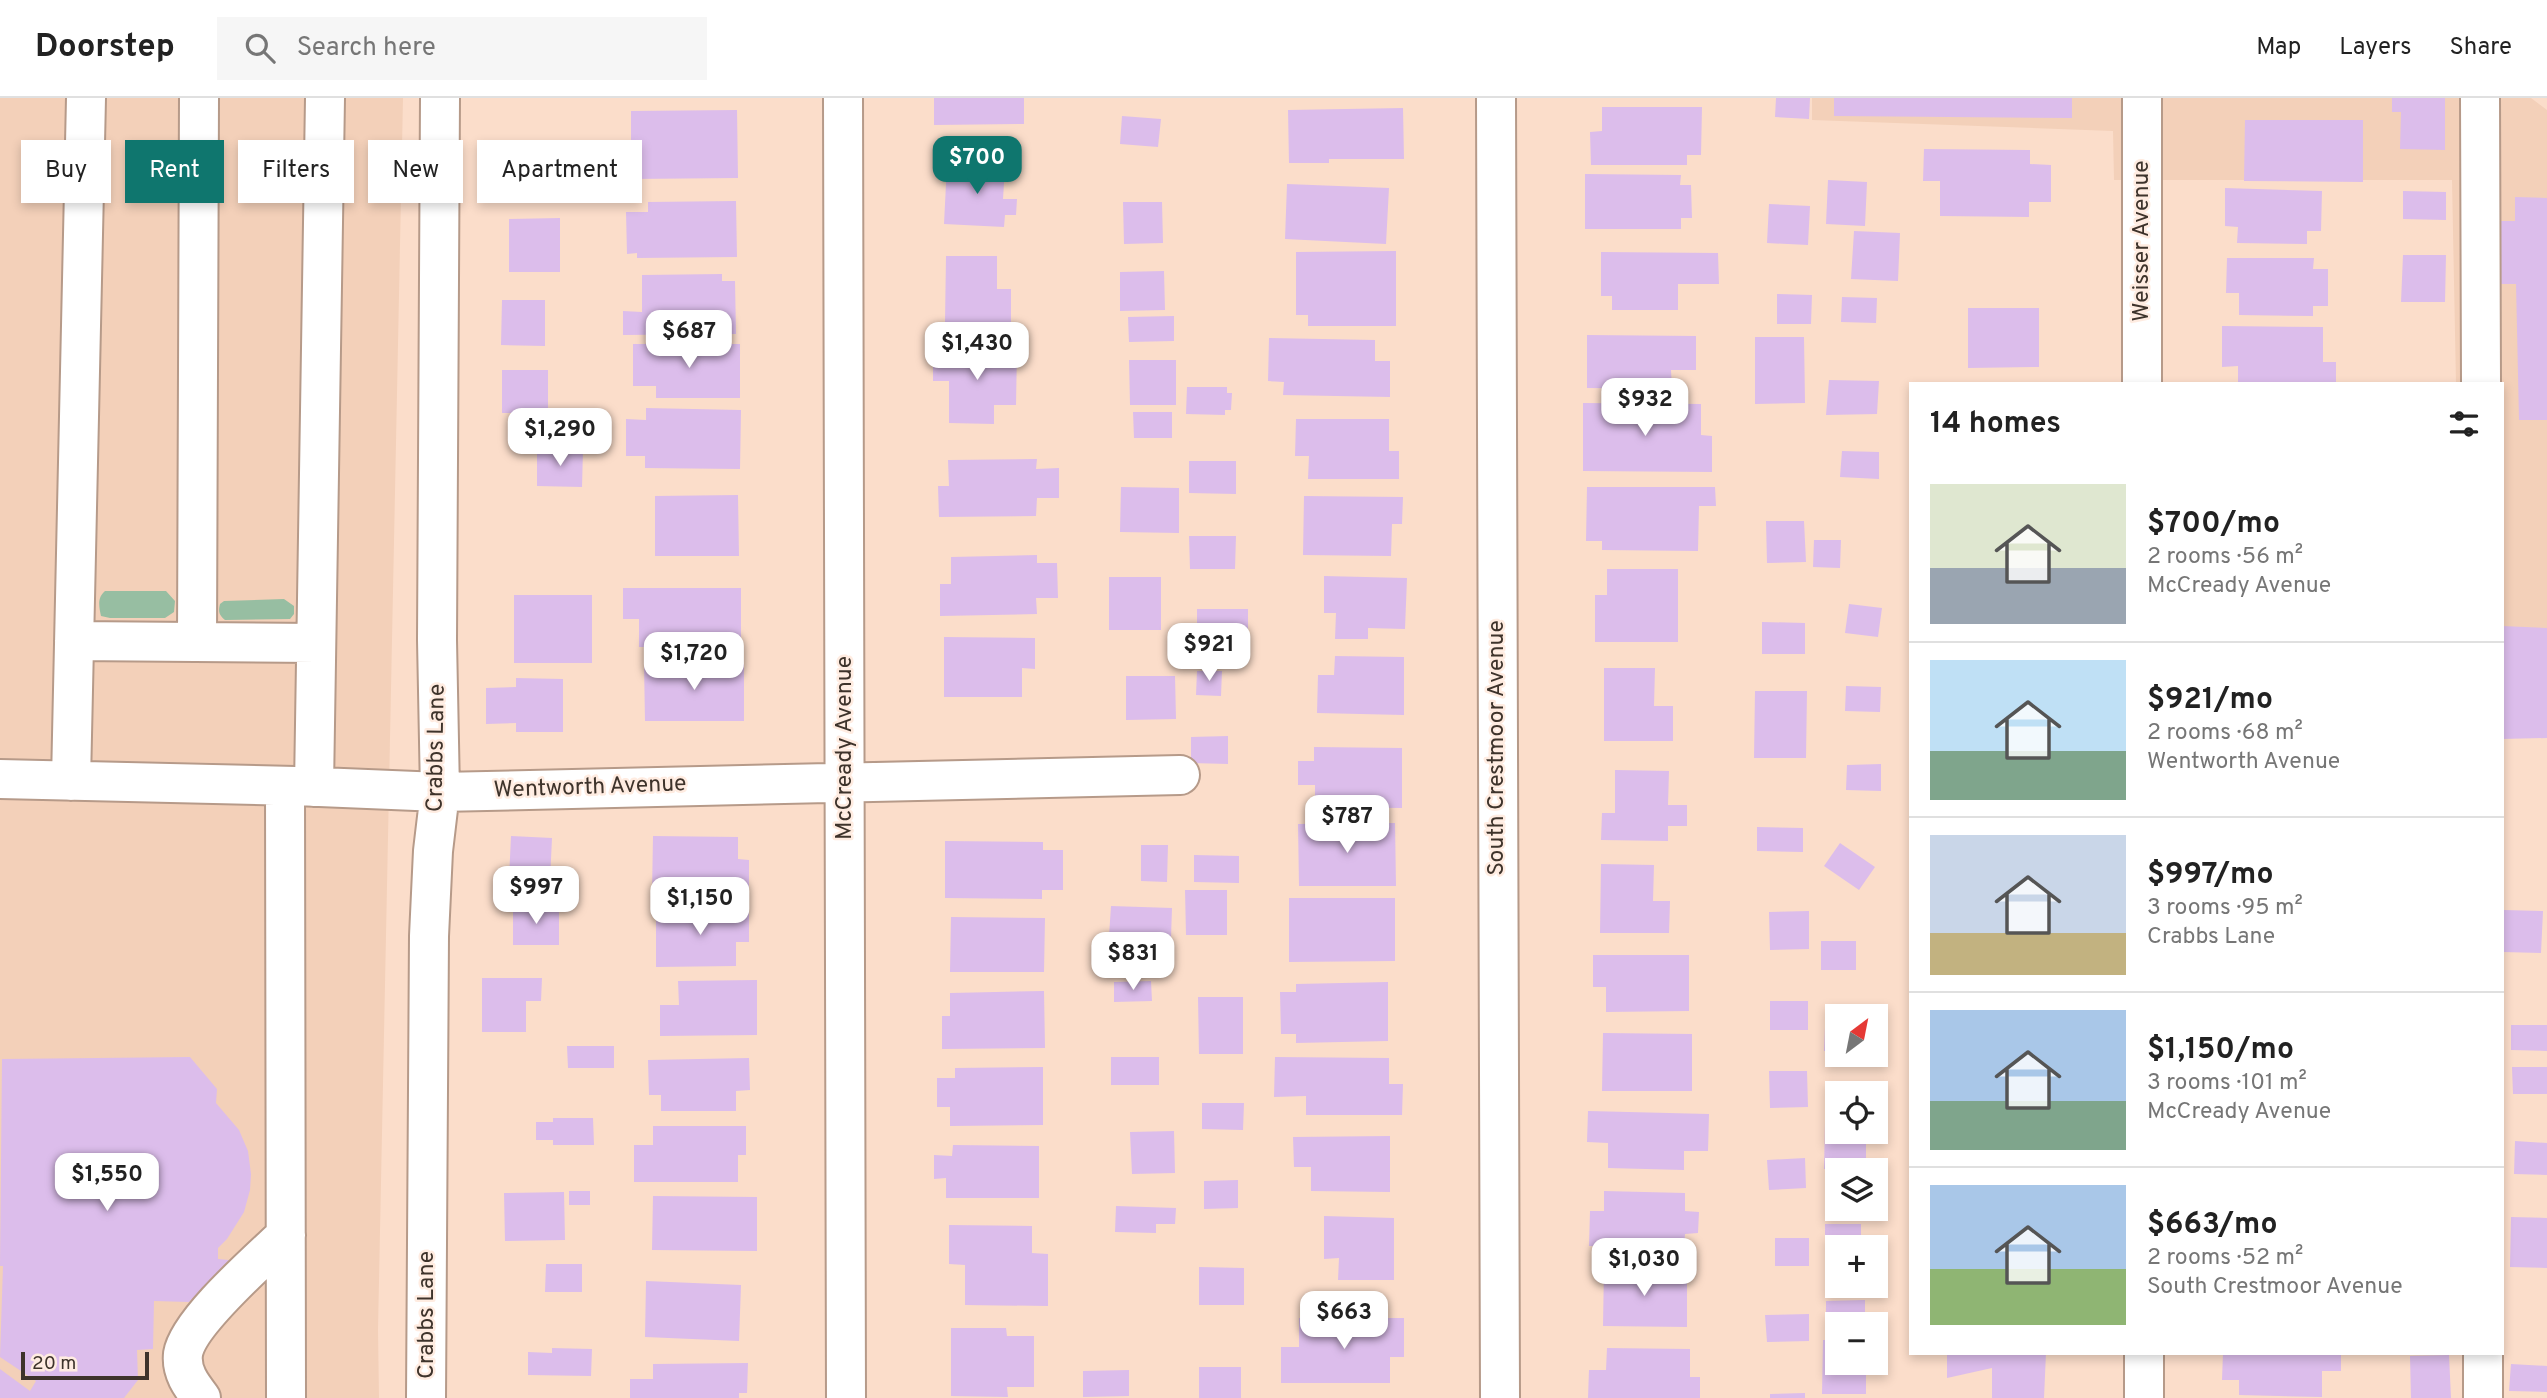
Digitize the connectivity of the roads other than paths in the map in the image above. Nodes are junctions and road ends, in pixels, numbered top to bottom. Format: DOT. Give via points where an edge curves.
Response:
graph roads {
  1 [pos="86,98"];
  2 [pos="199,98"];
  3 [pos="325,98"];
  4 [pos="440,98"];
  5 [pos="843,98"];
  6 [pos="1496,98"];
  7 [pos="2142,98"];
  8 [pos="2480,98"];
  9 [pos="2142,382"];
  10 [pos="2481,382"];
  11 [pos="74,641"];
  12 [pos="197,642"];
  13 [pos="316,643"];
  14 [pos="1180,775"];
  15 [pos="0,779"];
  16 [pos="71,781"];
  17 [pos="845,781"];
  18 [pos="299,787"];
  19 [pos="440,792"];
  20 [pos="286,1234"];
  21 [pos="2144,1355"];
  22 [pos="2483,1355"];
  23 [pos="201,1398"];
  24 [pos="286,1398"];
  25 [pos="426,1398"];
  26 [pos="846,1398"];
  27 [pos="1500,1398"];
  28 [pos="2144,1398"];
  29 [pos="2483,1398"];
  1 -- 11 [label="street"];
  2 -- 12 [label="street"];
  3 -- 13 [label="street"];
  4 -- 19 [label="street, Crabbs Lane"];
  5 -- 17 [label="street, McCready Avenue"];
  6 -- 27 [label="street, South Crestmoor Avenue"];
  7 -- 9 [label="street, Weisser Avenue"];
  8 -- 10 [label="street"];
  11 -- 12 [label="street"];
  11 -- 16 [label="street"];
  12 -- 13 [label="street"];
  13 -- 18 [label="street"];
  14 -- 17 [label="street, Wentworth Avenue"];
  15 -- 16 [label="street, Wentworth Avenue"];
  16 -- 18 [label="street, Wentworth Avenue"];
  17 -- 19 [label="street, Wentworth Avenue"];
  17 -- 26 [label="street, McCready Avenue"];
  18 -- 19 [label="street, Wentworth Avenue"];
  18 -- 20 [label="street"];
  19 -- 25 [label="street, Crabbs Lane" via="429,936"];
  20 -- 23 [label="street" via="193,1331 183,1354 186,1377"];
  20 -- 24 [label="street"];
  21 -- 28 [label="street"];
  22 -- 29 [label="street"];
}
